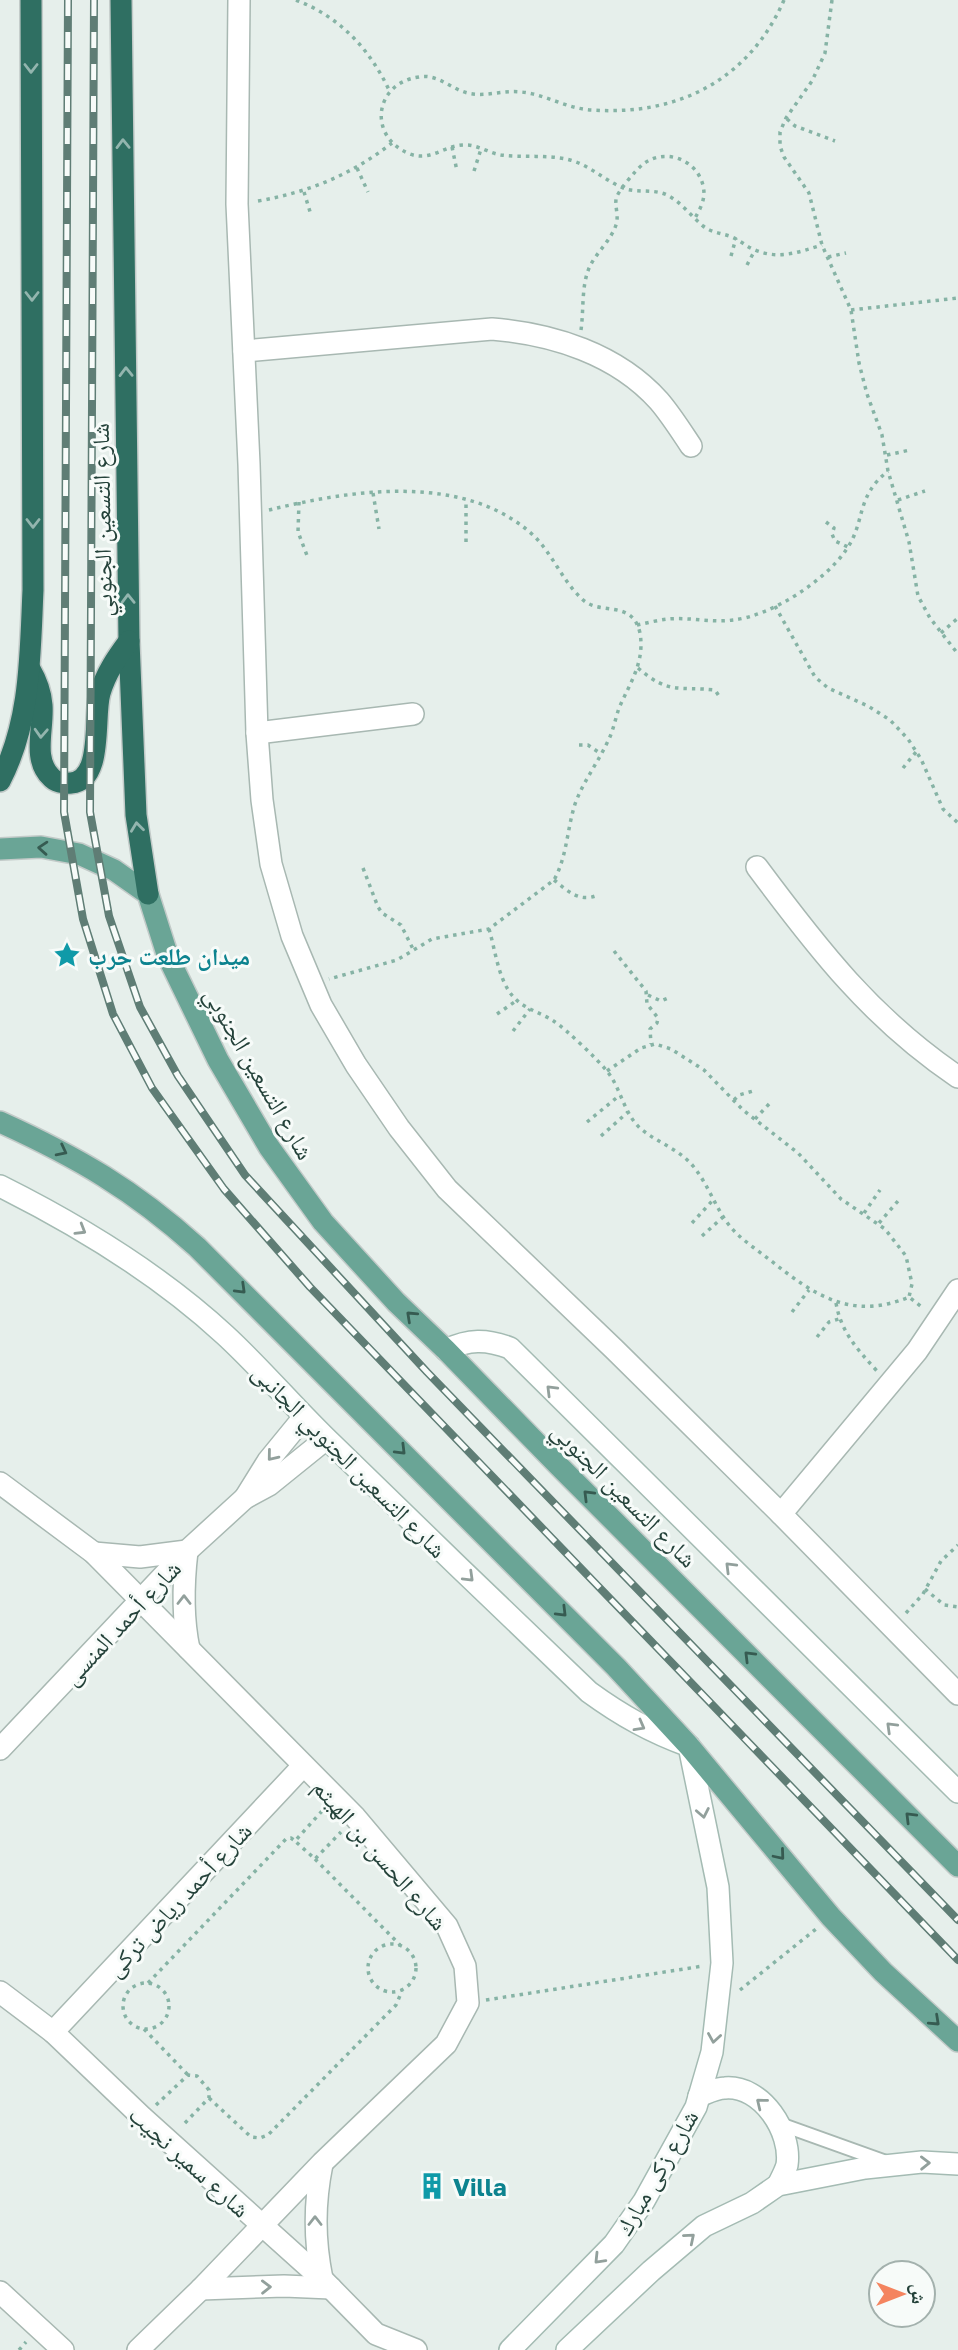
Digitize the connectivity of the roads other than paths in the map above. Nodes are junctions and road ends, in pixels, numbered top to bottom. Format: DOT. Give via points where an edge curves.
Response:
graph roads {
  1 [pos="31,0"];
  2 [pos="121,0"];
  3 [pos="239,0"];
  4 [pos="244,352"];
  5 [pos="691,446"];
  6 [pos="129,641"];
  7 [pos="29,668"];
  8 [pos="414,714"];
  9 [pos="257,733"];
  10 [pos="0,781"];
  11 [pos="0,849"];
  12 [pos="757,867"];
  13 [pos="148,894"];
  14 [pos="958,1077"];
  15 [pos="0,1122"];
  16 [pos="0,1186"];
  17 [pos="958,1290"];
  18 [pos="446,1350"];
  19 [pos="304,1417"];
  20 [pos="326,1438"];
  21 [pos="0,1483"];
  22 [pos="245,1498"];
  23 [pos="781,1514"];
  24 [pos="187,1551"];
  25 [pos="94,1553"];
  26 [pos="141,1602"];
  27 [pos="189,1649"];
  28 [pos="958,1694"];
  29 [pos="689,1746"];
  30 [pos="0,1749"];
  31 [pos="303,1766"];
  32 [pos="958,1792"];
  33 [pos="958,1866"];
  34 [pos="0,1992"];
  35 [pos="53,2032"];
  36 [pos="958,2041"];
  37 [pos="699,2096"];
  38 [pos="780,2124"];
  39 [pos="322,2163"];
  40 [pos="958,2164"];
  41 [pos="897,2165"];
  42 [pos="778,2185"];
  43 [pos="262,2226"];
  44 [pos="326,2284"];
  45 [pos="201,2289"];
  46 [pos="0,2292"];
  47 [pos="379,2342"];
  48 [pos="63,2350"];
  49 [pos="138,2350"];
  50 [pos="416,2350"];
  51 [pos="510,2350"];
  52 [pos="567,2350"];
  1 -- 7 [label="highway, one-way" via="33,590"];
  6 -- 2 [label="highway, شارع التسعين الجنوبي, one-way"];
  3 -- 4 [label="street" via="237,204"];
  4 -- 5 [label="street" via="492,329 521,332 577,347 625,373 659,401"];
  4 -- 9 [label="street"];
  7 -- 6 [label="highway, one-way" via="42,703 43,770 55,781 72,783 87,775 94,760 100,695"];
  13 -- 6 [label="highway, شارع التسعين الجنوبي, one-way" via="136,815"];
  7 -- 10 [label="highway" via="16,741"];
  8 -- 9 [label="street"];
  9 -- 23 [label="street" via="271,864 292,936 321,1004 356,1065 447,1189"];
  13 -- 11 [label="main road, one-way" via="114,870 79,854 41,847"];
  12 -- 14 [label="street" via="861,997"];
  18 -- 13 [label="main road, شارع التسعين الجنوبي, one-way" via="355,1260 269,1147 180,986"];
  15 -- 29 [label="main road, one-way" via="60,1149 161,1214 573,1623"];
  16 -- 19 [label="street, شارع التسعين الجنوبي الجانبى, one-way" via="115,1250 173,1292 225,1335"];
  17 -- 23 [label="street" via="890,1384"];
  32 -- 18 [label="street, one-way" via="510,1348 476,1340"];
  33 -- 18 [label="main road, شارع التسعين الجنوبي, one-way"];
  19 -- 20 [label="street, شارع التسعين الجنوبي الجانبى"];
  19 -- 22 [label="street, شارع أحمد المنسى, one-way" via="257,1475"];
  20 -- 22 [label="street, شارع أحمد المنسى" via="269,1485"];
  20 -- 29 [label="street, شارع التسعين الجنوبي الجانبى, one-way" via="589,1692 652,1732"];
  21 -- 25 [label="street, شارع الحسن بن الهيثم"];
  22 -- 24 [label="street, شارع أحمد المنسى"];
  23 -- 28 [label="street"];
  24 -- 25 [label="street" via="141,1557"];
  24 -- 26 [label="street, شارع أحمد المنسى"];
  27 -- 24 [label="street, one-way" via="183,1620"];
  25 -- 26 [label="street, شارع الحسن بن الهيثم"];
  26 -- 27 [label="street, شارع الحسن بن الهيثم"];
  26 -- 30 [label="street, شارع أحمد المنسى"];
  27 -- 31 [label="street, شارع الحسن بن الهيثم"];
  29 -- 36 [label="main road, one-way" via="831,1917"];
  29 -- 37 [label="street, شارع زكى مبارك, one-way" via="718,1887 722,1963 712,2052"];
  31 -- 35 [label="street, شارع أحمد رياض تركى"];
  31 -- 39 [label="street, شارع الحسن بن الهيثم" via="355,1817 447,1926 465,1966 468,2003 446,2044"];
  34 -- 35 [label="street, شارع سمير نجيب"];
  35 -- 43 [label="street, شارع سمير نجيب"];
  38 -- 37 [label="street, one-way" via="767,2106 748,2094 727,2087"];
  37 -- 51 [label="street, شارع زكى مبارك, one-way" via="644,2201 614,2244"];
  38 -- 41 [label="lane"];
  38 -- 42 [label="street" via="787,2145 786,2167"];
  39 -- 43 [label="street"];
  44 -- 39 [label="street, one-way" via="316,2251 314,2221"];
  41 -- 40 [label="street, شارع زكى مبارك, one-way"];
  41 -- 42 [label="street, شارع زكى مبارك"];
  52 -- 42 [label="street, شارع زكى مبارك, one-way" via="704,2226"];
  43 -- 44 [label="street, شارع سمير نجيب"];
  43 -- 45 [label="street"];
  45 -- 44 [label="street, one-way"];
  44 -- 47 [label="street, شارع سمير نجيب"];
  45 -- 49 [label="street"];
  46 -- 48 [label="street"];
  47 -- 50 [label="street, شارع سمير نجيب"];
}
